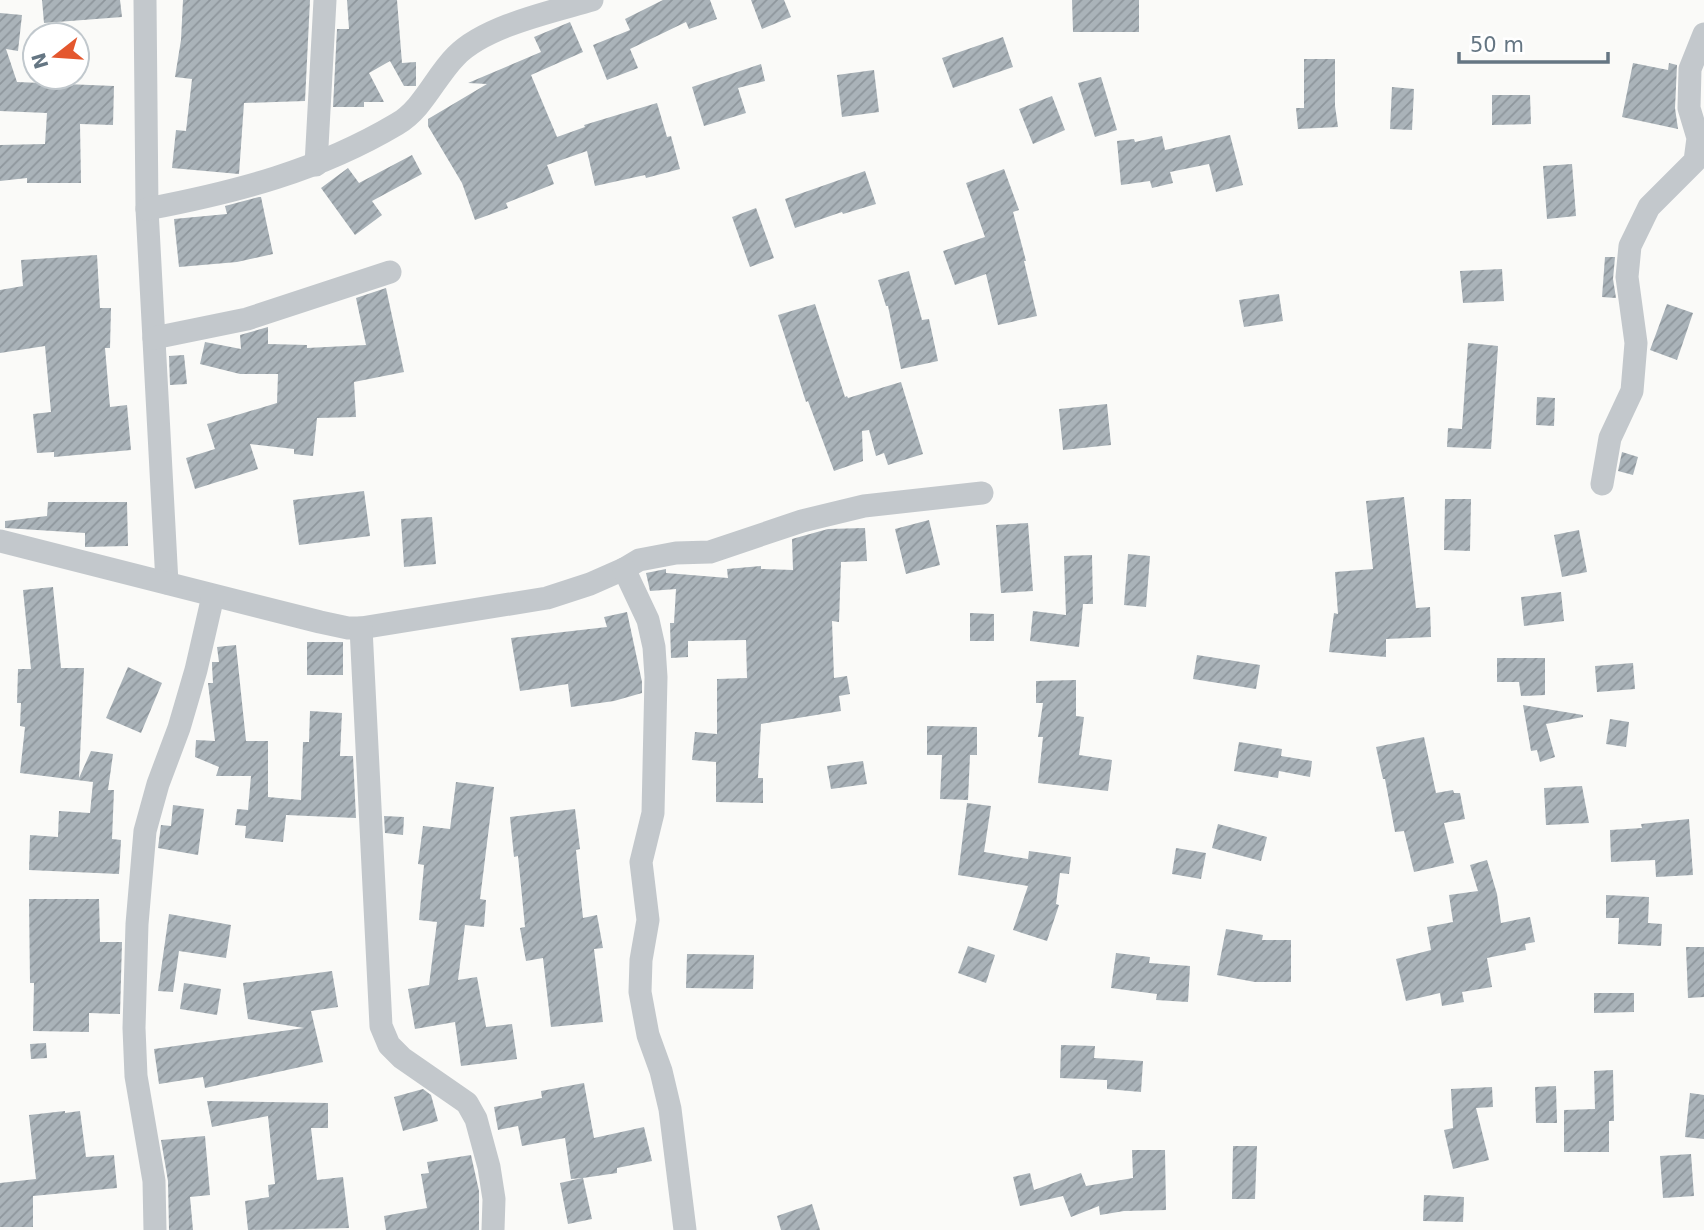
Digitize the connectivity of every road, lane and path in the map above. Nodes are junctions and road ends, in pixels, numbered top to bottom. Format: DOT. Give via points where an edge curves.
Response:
graph roads {
  1 [pos="145,0"];
  2 [pos="325,0"];
  3 [pos="592,0"];
  4 [pos="1704,34"];
  5 [pos="316,165"];
  6 [pos="148,209"];
  7 [pos="390,272"];
  8 [pos="154,338"];
  9 [pos="1602,484"];
  10 [pos="982,493"];
  11 [pos="0,541"];
  12 [pos="624,569"];
  13 [pos="166,583"];
  14 [pos="213,596"];
  15 [pos="361,628"];
  16 [pos="155,1230"];
  17 [pos="493,1230"];
  18 [pos="685,1230"];
  1 -- 6 [label="street"];
  2 -- 5 [label="street"];
  3 -- 5 [label="street" via="475,40 448,65 412,114"];
  4 -- 9 [label="street" via="1690,69 1689,108 1698,138 1695,161 1649,207 1630,246 1628,277 1636,343 1632,391 1610,438"];
  5 -- 6 [label="street" via="263,184"];
  6 -- 8 [label="street"];
  7 -- 8 [label="street" via="247,319"];
  8 -- 13 [label="street"];
  10 -- 12 [label="street" via="864,506 710,552 639,559"];
  11 -- 13 [label="street"];
  12 -- 15 [label="street" via="547,598"];
  12 -- 18 [label="street" via="648,620 656,677 653,813 641,862 648,920 640,992 670,1109"];
  13 -- 14 [label="street"];
  14 -- 15 [label="street"];
  14 -- 16 [label="street" via="179,728 145,831 136,925 136,1076 154,1181"];
  15 -- 17 [label="street" via="381,1026 389,1045 467,1103 477,1119 495,1199"];
}
